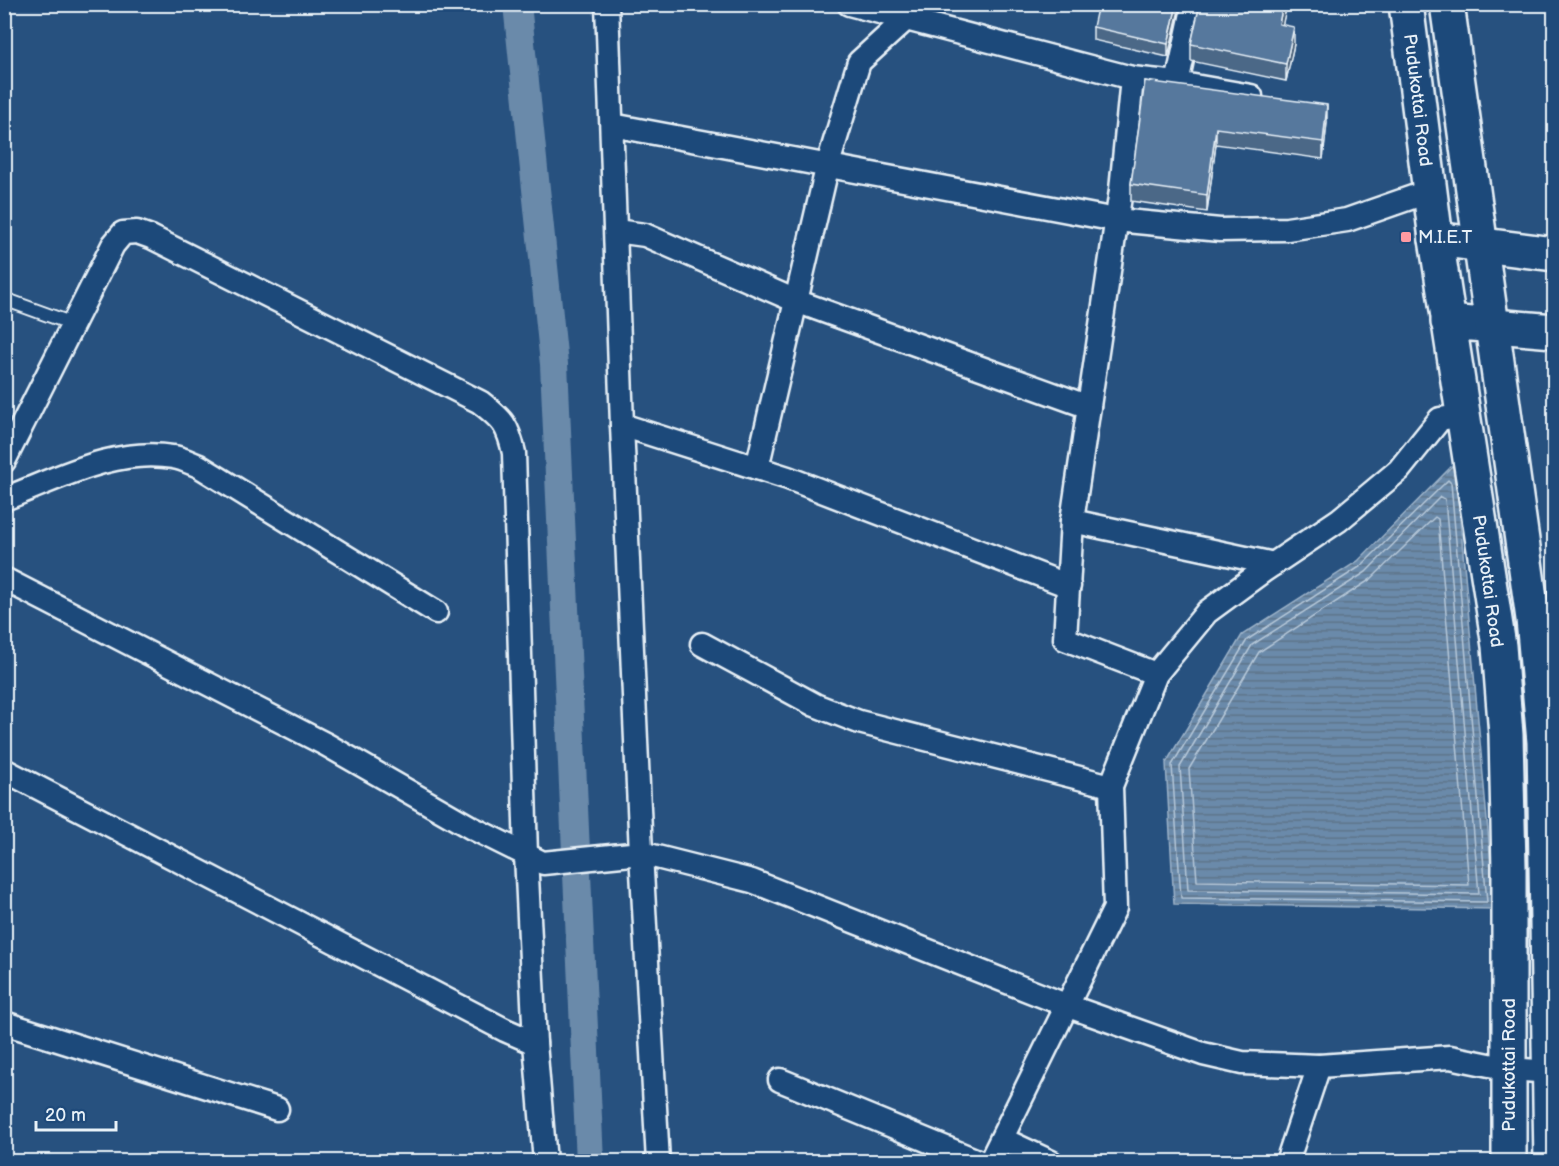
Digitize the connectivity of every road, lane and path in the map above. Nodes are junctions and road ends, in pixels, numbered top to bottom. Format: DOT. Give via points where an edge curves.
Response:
graph roads {
  1 [pos="607,4"];
  2 [pos="849,4"];
  3 [pos="1194,4"];
  4 [pos="1407,4"];
  5 [pos="1447,4"];
  6 [pos="905,20"];
  7 [pos="1132,78"];
  8 [pos="1177,83"];
  9 [pos="1276,101"];
  10 [pos="612,125"];
  11 [pos="828,164"];
  12 [pos="1430,191"];
  13 [pos="1116,220"];
  14 [pos="616,231"];
  15 [pos="1436,239"];
  16 [pos="1482,244"];
  17 [pos="1554,254"];
  18 [pos="4,299"];
  19 [pos="795,301"];
  20 [pos="1448,322"];
  21 [pos="73,324"];
  22 [pos="1492,326"];
  23 [pos="1554,331"];
  24 [pos="1089,407"];
  25 [pos="1464,415"];
  26 [pos="622,425"];
  27 [pos="4,461"];
  28 [pos="756,468"];
  29 [pos="4,499"];
  30 [pos="1072,521"];
  31 [pos="1274,564"];
  32 [pos="4,579"];
  33 [pos="1069,586"];
  34 [pos="436,612"];
  35 [pos="702,644"];
  36 [pos="1156,674"];
  37 [pos="1506,735"];
  38 [pos="1549,742"];
  39 [pos="4,770"];
  40 [pos="1111,786"];
  41 [pos="630,854"];
  42 [pos="534,859"];
  43 [pos="1068,1006"];
  44 [pos="4,1023"];
  45 [pos="535,1043"];
  46 [pos="1319,1066"];
  47 [pos="1509,1069"];
  48 [pos="1550,1072"];
  49 [pos="780,1080"];
  50 [pos="277,1109"];
  51 [pos="1002,1138"];
  52 [pos="545,1161"];
  53 [pos="659,1161"];
  54 [pos="980,1161"];
  55 [pos="990,1161"];
  56 [pos="1051,1161"];
  57 [pos="1287,1161"];
  58 [pos="1509,1161"];
  59 [pos="1551,1161"];
  1 -- 10 [label="street"];
  2 -- 6 [label="street"];
  3 -- 8 [label="street"];
  4 -- 12 [label="main road, Pudukottai Road"];
  5 -- 16 [label="main road"];
  6 -- 7 [label="street"];
  6 -- 11 [label="street" via="859,62"];
  7 -- 8 [label="street"];
  7 -- 13 [label="street"];
  8 -- 9 [label="street"];
  10 -- 11 [label="street"];
  10 -- 14 [label="street"];
  11 -- 13 [label="street"];
  11 -- 19 [label="street"];
  12 -- 13 [label="street" via="1347,219 1287,229 1220,230"];
  12 -- 15 [label="main road, Pudukottai Road"];
  13 -- 24 [label="street"];
  14 -- 19 [label="street" via="645,236"];
  14 -- 26 [label="street"];
  15 -- 16 [label="main road"];
  15 -- 20 [label="main road, Pudukottai Road"];
  16 -- 17 [label="main road"];
  16 -- 22 [label="main road"];
  18 -- 21 [label="lane"];
  19 -- 24 [label="street"];
  19 -- 28 [label="street"];
  20 -- 22 [label="main road"];
  20 -- 25 [label="main road, Pudukottai Road"];
  21 -- 27 [label="street"];
  21 -- 42 [label="street" via="113,245 123,233 137,232 480,402 500,418 510,433 514,453"];
  22 -- 23 [label="main road"];
  22 -- 38 [label="main road"];
  24 -- 30 [label="street"];
  25 -- 31 [label="street" via="1440,419 1399,470 1339,520"];
  25 -- 37 [label="main road, Pudukottai Road" via="1499,646"];
  26 -- 28 [label="street"];
  26 -- 41 [label="street"];
  28 -- 33 [label="street"];
  29 -- 34 [label="street" via="120,457 175,457 200,466"];
  30 -- 31 [label="street"];
  30 -- 33 [label="street"];
  31 -- 36 [label="street" via="1207,612"];
  32 -- 42 [label="street" via="327,745"];
  33 -- 36 [label="street" via="1065,639"];
  35 -- 40 [label="street" via="815,705 859,722"];
  36 -- 40 [label="street"];
  37 -- 38 [label="street"];
  37 -- 47 [label="main road, Pudukottai Road"];
  38 -- 48 [label="main road"];
  39 -- 45 [label="street"];
  40 -- 43 [label="street" via="1116,908"];
  41 -- 42 [label="street"];
  41 -- 43 [label="street" via="752,881"];
  41 -- 53 [label="street"];
  42 -- 45 [label="street"];
  43 -- 46 [label="street" via="1203,1054 1242,1063"];
  43 -- 51 [label="street"];
  44 -- 50 [label="street"];
  45 -- 52 [label="street"];
  46 -- 47 [label="street" via="1450,1057"];
  46 -- 57 [label="street"];
  47 -- 48 [label="street"];
  47 -- 58 [label="main road, Pudukottai Road"];
  48 -- 59 [label="main road"];
  49 -- 54 [label="street"];
  51 -- 55 [label="street"];
  51 -- 56 [label="street"];
}
